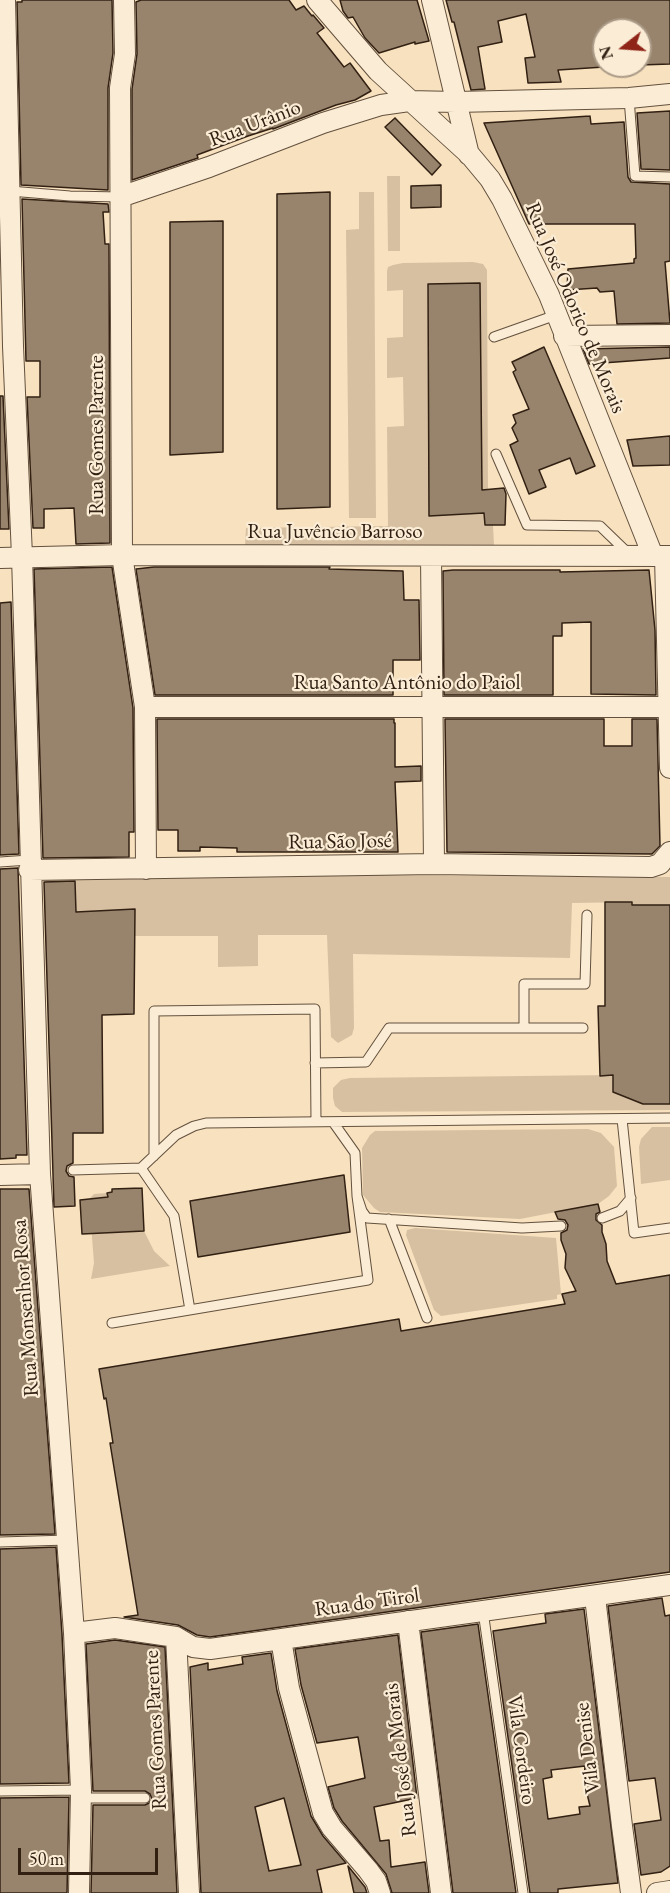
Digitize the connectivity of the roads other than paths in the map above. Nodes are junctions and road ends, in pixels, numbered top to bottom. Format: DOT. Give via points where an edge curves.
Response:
graph roads {
  1 [pos="5,0"];
  2 [pos="124,0"];
  3 [pos="316,0"];
  4 [pos="432,0"];
  5 [pos="670,94"];
  6 [pos="629,98"];
  7 [pos="409,101"];
  8 [pos="456,102"];
  9 [pos="470,155"];
  10 [pos="670,177"];
  11 [pos="10,191"];
  12 [pos="120,197"];
  13 [pos="6,299"];
  14 [pos="556,315"];
  15 [pos="670,335"];
  16 [pos="564,336"];
  17 [pos="494,337"];
  18 [pos="496,454"];
  19 [pos="122,555"];
  20 [pos="22,556"];
  21 [pos="431,556"];
  22 [pos="631,556"];
  23 [pos="663,556"];
  24 [pos="0,558"];
  25 [pos="145,707"];
  26 [pos="668,707"];
  27 [pos="431,708"];
  28 [pos="670,768"];
  29 [pos="670,852"];
  30 [pos="0,862"];
  31 [pos="434,864"];
  32 [pos="29,865"];
  33 [pos="146,869"];
  34 [pos="587,915"];
  35 [pos="524,1028"];
  36 [pos="583,1028"];
  37 [pos="315,1063"];
  38 [pos="670,1118"];
  39 [pos="622,1119"];
  40 [pos="316,1122"];
  41 [pos="333,1122"];
  42 [pos="154,1156"];
  43 [pos="141,1168"];
  44 [pos="74,1170"];
  45 [pos="43,1172"];
  46 [pos="0,1175"];
  47 [pos="357,1196"];
  48 [pos="630,1198"];
  49 [pos="602,1218"];
  50 [pos="389,1219"];
  51 [pos="561,1226"];
  52 [pos="670,1228"];
  53 [pos="190,1310"];
  54 [pos="427,1318"];
  55 [pos="112,1323"];
  56 [pos="68,1540"];
  57 [pos="0,1542"];
  58 [pos="670,1585"];
  59 [pos="595,1597"];
  60 [pos="483,1611"];
  61 [pos="408,1621"];
  62 [pos="74,1633"];
  63 [pos="176,1637"];
  64 [pos="281,1640"];
  65 [pos="0,1791"];
  66 [pos="81,1794"];
  67 [pos="145,1798"];
  68 [pos="670,1891"];
  69 [pos="79,1893"];
  70 [pos="189,1893"];
  71 [pos="380,1893"];
  72 [pos="441,1893"];
  73 [pos="523,1893"];
  74 [pos="632,1893"];
  75 [pos="657,1893"];
  1 -- 11 [label="street, Rua Monsenhor Rosa"];
  2 -- 12 [label="street, Rua Gomes Parente"];
  3 -- 7 [label="street, Rua José Odorico de Morais"];
  4 -- 8 [label="street"];
  5 -- 6 [label="street, Rua Urânio"];
  6 -- 8 [label="street, Rua Urânio"];
  6 -- 10 [label="lane" via="635,176"];
  7 -- 8 [label="street, Rua Urânio"];
  7 -- 9 [label="street, Rua José Odorico de Morais"];
  7 -- 12 [label="street, Rua Urânio" via="381,105 323,123"];
  8 -- 9 [label="street"];
  9 -- 14 [label="street, Rua José Odorico de Morais" via="502,199"];
  11 -- 12 [label="lane"];
  11 -- 13 [label="street, Rua Monsenhor Rosa"];
  12 -- 19 [label="street, Rua Gomes Parente"];
  13 -- 20 [label="street, Rua Monsenhor Rosa"];
  14 -- 16 [label="street, Rua José Odorico de Morais"];
  14 -- 17 [label="lane"];
  15 -- 16 [label="street"];
  16 -- 23 [label="street, Rua José Odorico de Morais"];
  18 -- 22 [label="lane" via="527,525 600,526"];
  19 -- 20 [label="street, Rua Juvêncio Barroso"];
  19 -- 21 [label="street, Rua Juvêncio Barroso"];
  19 -- 25 [label="street, Rua Gomes Parente"];
  20 -- 24 [label="street, Rua Juvêncio Barroso"];
  20 -- 32 [label="street, Rua Monsenhor Rosa"];
  21 -- 22 [label="street, Rua Juvêncio Barroso"];
  21 -- 27 [label="street"];
  22 -- 23 [label="street, Rua Juvêncio Barroso"];
  23 -- 26 [label="street, Rua José Odorico de Morais"];
  25 -- 27 [label="street, Rua Santo Antônio do Paiol"];
  25 -- 33 [label="street, Rua Gomes Parente"];
  26 -- 27 [label="street, Rua Santo Antônio do Paiol"];
  26 -- 28 [label="street, Rua José Odorico de Morais"];
  27 -- 31 [label="street"];
  29 -- 31 [label="street, Rua São José" via="660,864 651,867"];
  30 -- 32 [label="lane"];
  31 -- 33 [label="street, Rua São José"];
  32 -- 33 [label="street, Rua São José"];
  32 -- 45 [label="street, Rua Monsenhor Rosa"];
  34 -- 35 [label="lane" via="585,984 524,984"];
  35 -- 36 [label="lane"];
  35 -- 37 [label="lane" via="389,1028 366,1062"];
  37 -- 40 [label="lane"];
  37 -- 42 [label="lane" via="315,1009 154,1011"];
  38 -- 39 [label="lane"];
  39 -- 41 [label="lane"];
  39 -- 48 [label="lane"];
  40 -- 41 [label="lane"];
  40 -- 42 [label="lane" via="206,1123 176,1135"];
  41 -- 47 [label="lane" via="355,1154"];
  42 -- 43 [label="lane"];
  43 -- 44 [label="lane"];
  43 -- 53 [label="lane" via="174,1216"];
  45 -- 46 [label="street"];
  45 -- 56 [label="street, Rua Monsenhor Rosa"];
  47 -- 50 [label="lane" via="368,1218"];
  47 -- 53 [label="lane" via="368,1280"];
  48 -- 49 [label="lane" via="620,1210"];
  48 -- 52 [label="lane" via="634,1233"];
  50 -- 51 [label="lane" via="522,1228"];
  50 -- 54 [label="lane"];
  53 -- 55 [label="lane"];
  56 -- 57 [label="lane"];
  56 -- 62 [label="street, Rua Monsenhor Rosa"];
  58 -- 59 [label="street, Rua do Tirol"];
  59 -- 60 [label="street, Rua do Tirol"];
  59 -- 74 [label="street, Vila Denise"];
  60 -- 61 [label="street, Rua do Tirol"];
  60 -- 73 [label="lane, Vila Cordeiro"];
  61 -- 64 [label="street, Rua do Tirol"];
  61 -- 72 [label="street, Rua José de Morais"];
  62 -- 63 [label="street, Rua do Tirol" via="115,1628"];
  62 -- 66 [label="street, Rua Monsenhor Rosa"];
  63 -- 64 [label="street, Rua do Tirol" via="193,1647 210,1650"];
  63 -- 70 [label="street, Rua Gomes Parente"];
  64 -- 71 [label="street" via="289,1688 323,1814 376,1881"];
  65 -- 66 [label="lane"];
  66 -- 67 [label="lane"];
  66 -- 69 [label="street, Rua Monsenhor Rosa"];
  68 -- 75 [label="street"];
}
